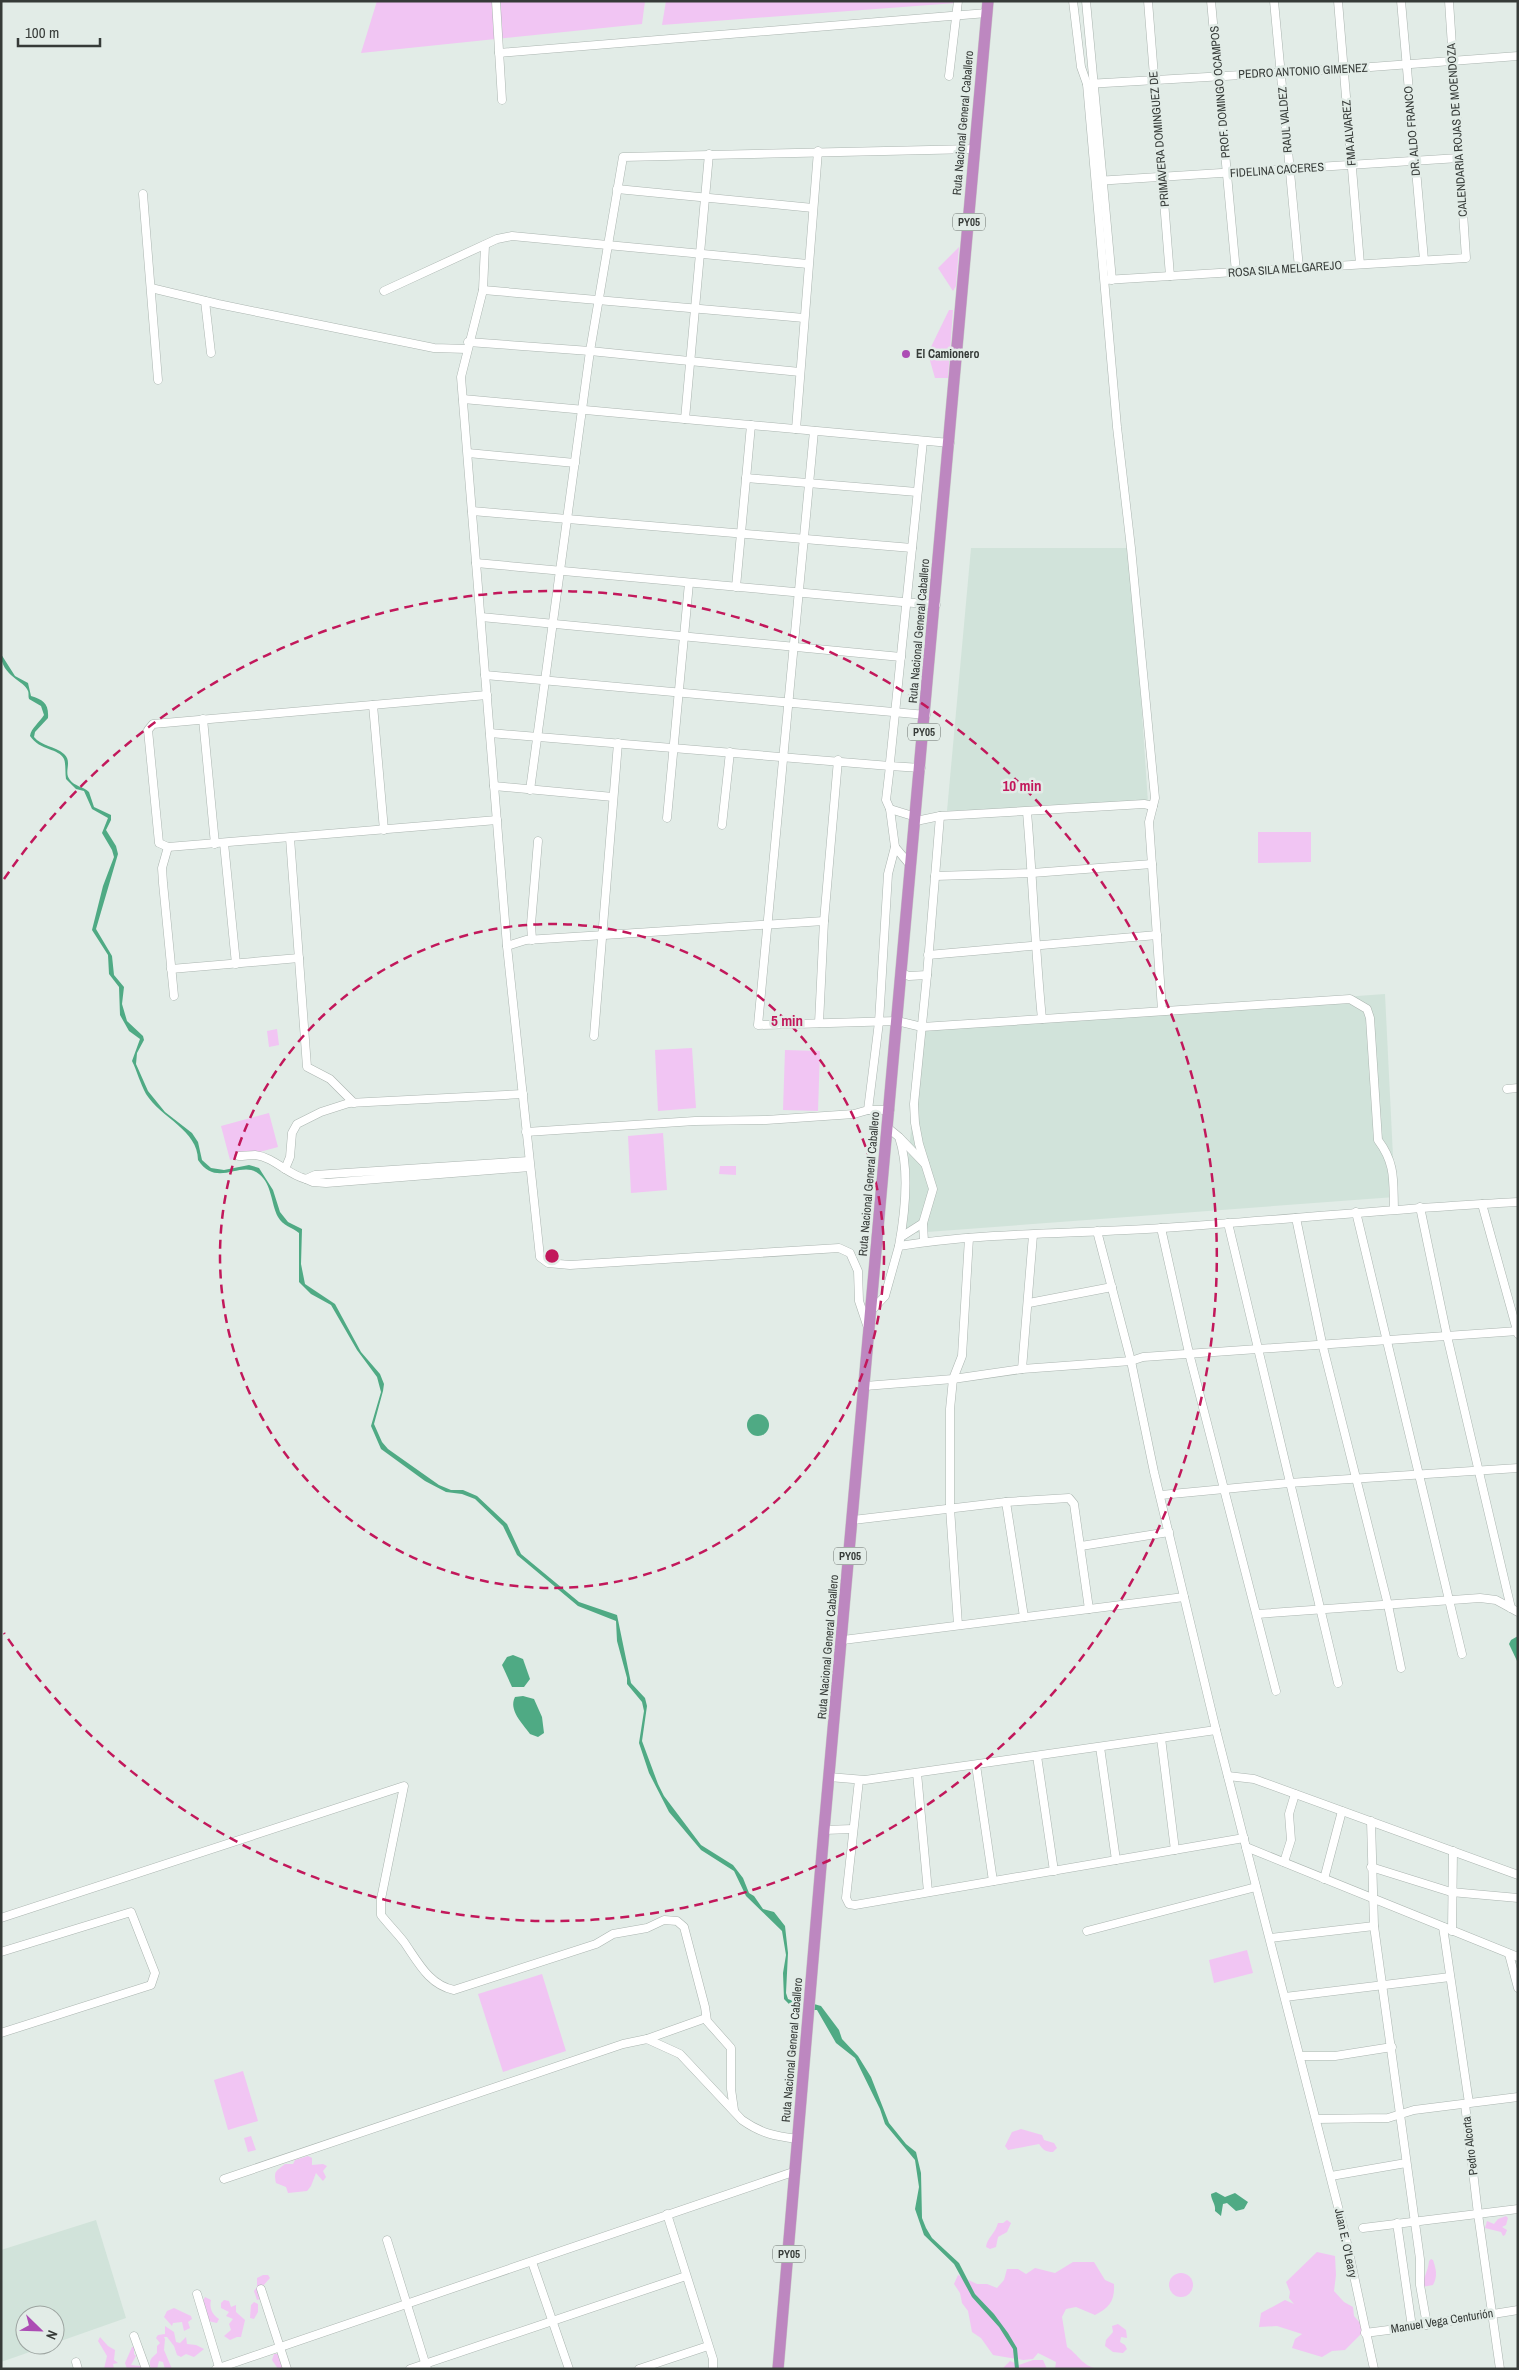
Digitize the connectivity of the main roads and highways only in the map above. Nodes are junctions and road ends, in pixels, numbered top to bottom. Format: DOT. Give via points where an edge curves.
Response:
graph roads {
  1 [pos="988,1"];
  2 [pos="778,2369"];
  1 -- 2 [label="highway, Ruta Nacional General Caballero / PY05"];
}
